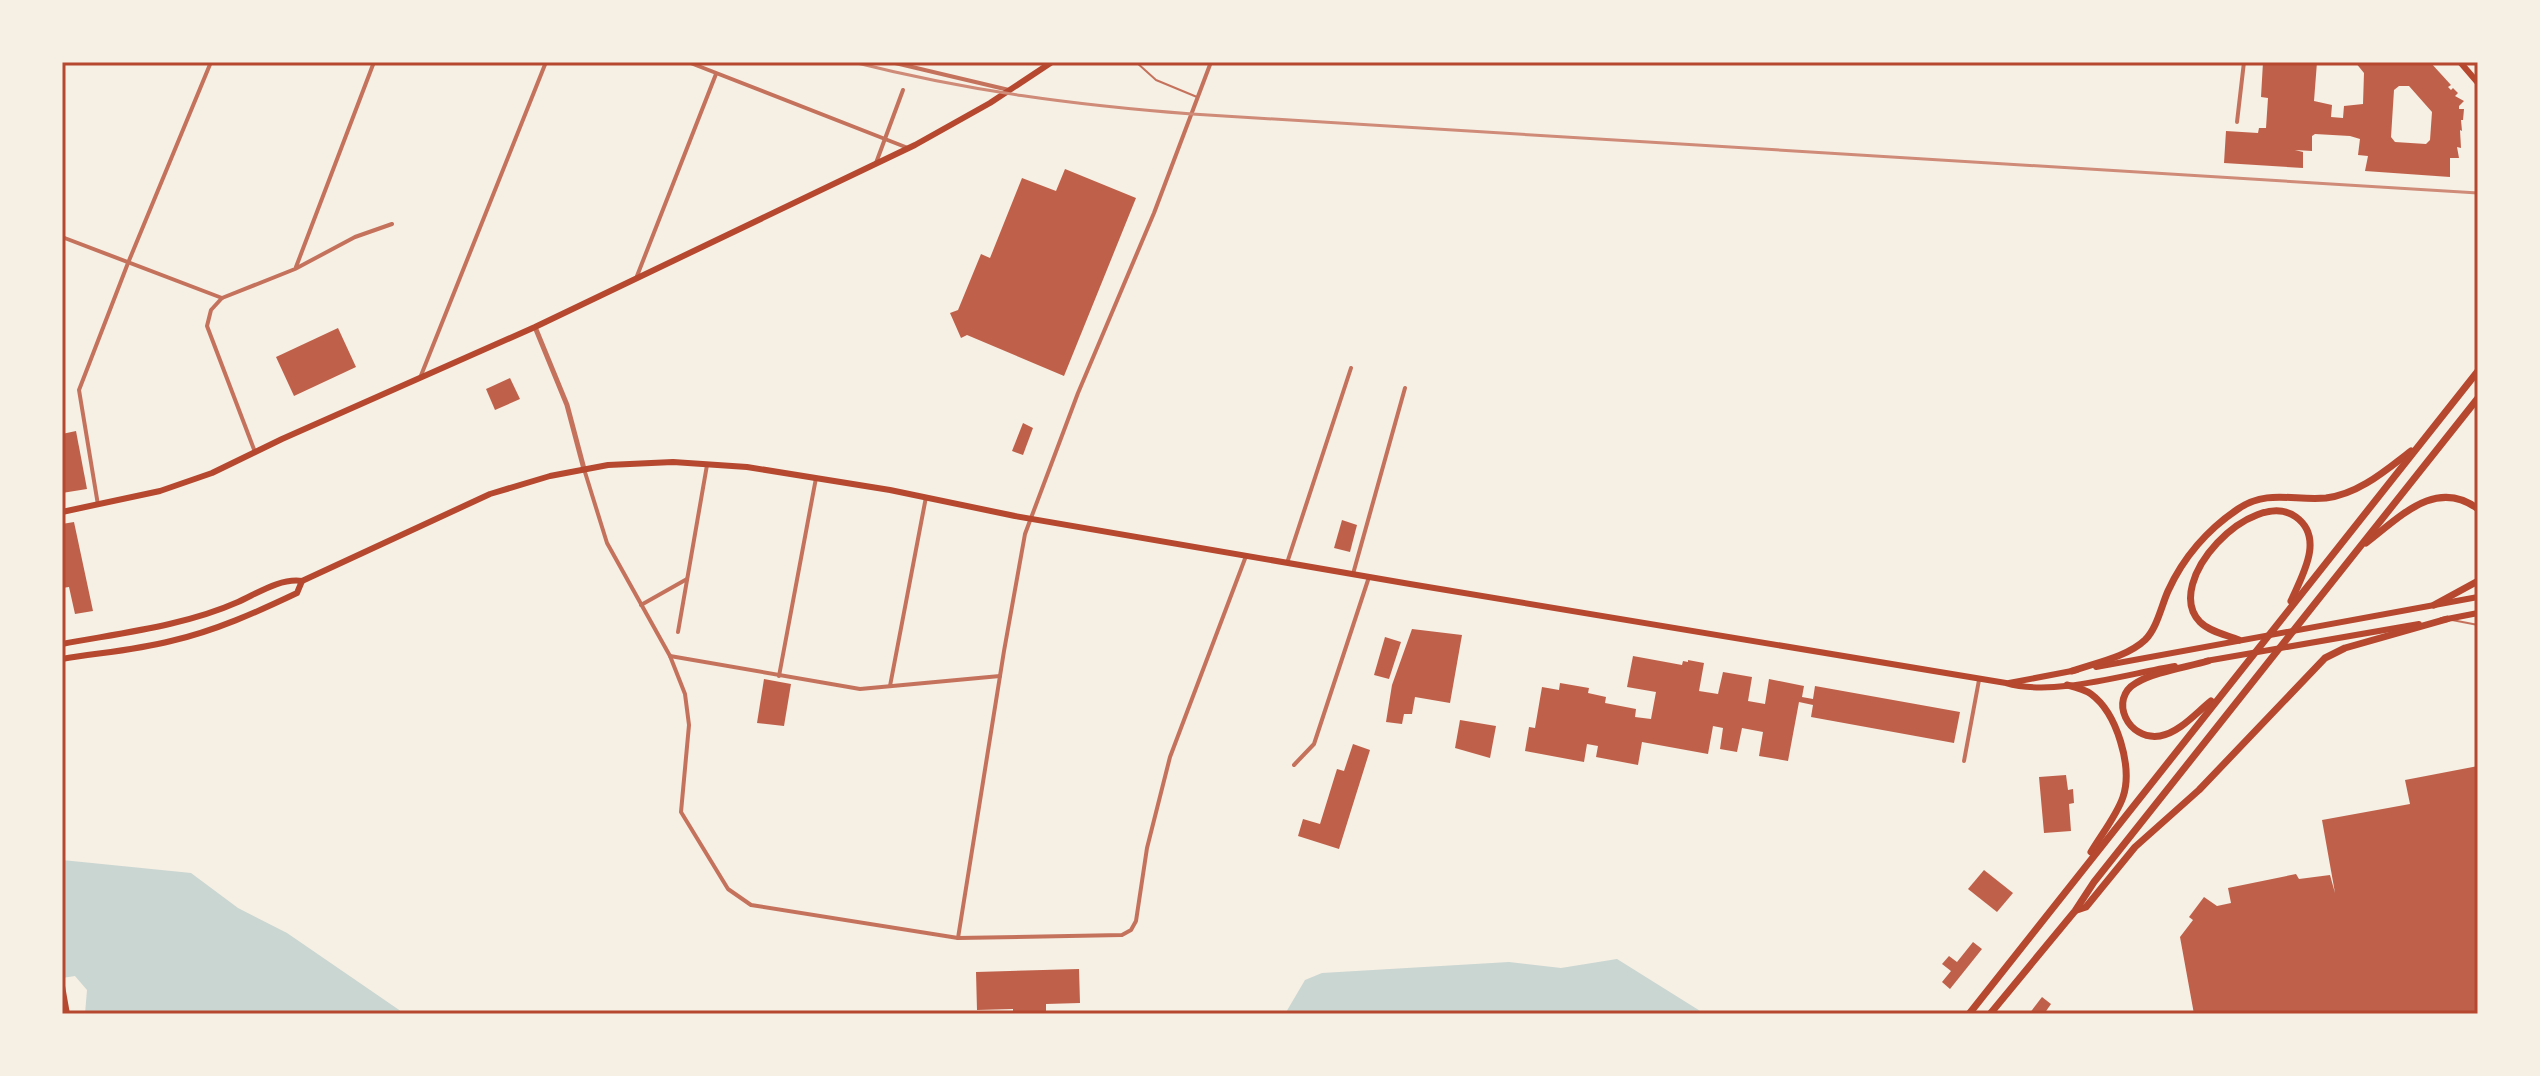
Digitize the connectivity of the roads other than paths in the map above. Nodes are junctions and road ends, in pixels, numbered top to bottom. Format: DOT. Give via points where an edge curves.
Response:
graph roads {
  1 [pos="211,62"];
  2 [pos="374,62"];
  3 [pos="546,62"];
  4 [pos="688,62"];
  5 [pos="891,62"];
  6 [pos="1052,62"];
  7 [pos="1136,62"];
  8 [pos="1211,62"];
  9 [pos="2244,62"];
  10 [pos="2460,62"];
  11 [pos="911,64"];
  12 [pos="716,74"];
  13 [pos="2478,83"];
  14 [pos="903,90"];
  15 [pos="1009,90"];
  16 [pos="1199,98"];
  17 [pos="2237,122"];
  18 [pos="885,139"];
  19 [pos="908,148"];
  20 [pos="876,165"];
  21 [pos="392,224"];
  22 [pos="62,237"];
  23 [pos="128,263"];
  24 [pos="295,269"];
  25 [pos="636,278"];
  26 [pos="222,298"];
  27 [pos="535,327"];
  28 [pos="1351,368"];
  29 [pos="2478,371"];
  30 [pos="420,378"];
  31 [pos="1405,388"];
  32 [pos="2478,398"];
  33 [pos="2419,445"];
  34 [pos="255,452"];
  35 [pos="708,463"];
  36 [pos="584,469"];
  37 [pos="816,478"];
  38 [pos="926,497"];
  39 [pos="98,505"];
  40 [pos="2478,509"];
  41 [pos="62,512"];
  42 [pos="1031,518"];
  43 [pos="2358,549"];
  44 [pos="1246,556"];
  45 [pos="1287,563"];
  46 [pos="1353,574"];
  47 [pos="1369,577"];
  48 [pos="687,579"];
  49 [pos="302,581"];
  50 [pos="2478,581"];
  51 [pos="2478,597"];
  52 [pos="641,605"];
  53 [pos="2434,605"];
  54 [pos="2287,611"];
  55 [pos="2478,613"];
  56 [pos="2447,619"];
  57 [pos="2478,625"];
  58 [pos="678,632"];
  59 [pos="2239,640"];
  60 [pos="62,644"];
  61 [pos="670,656"];
  62 [pos="62,659"];
  63 [pos="2208,661"];
  64 [pos="2072,671"];
  65 [pos="779,676"];
  66 [pos="1000,676"];
  67 [pos="1979,680"];
  68 [pos="2006,683"];
  69 [pos="2067,685"];
  70 [pos="890,686"];
  71 [pos="2222,692"];
  72 [pos="1964,761"];
  73 [pos="1294,765"];
  74 [pos="2081,870"];
  75 [pos="2075,911"];
  76 [pos="958,938"];
  77 [pos="62,986"];
  78 [pos="67,1014"];
  79 [pos="1969,1014"];
  80 [pos="1990,1014"];
  1 -- 23 [label="street"];
  2 -- 24 [label="street"];
  3 -- 30 [label="street"];
  4 -- 12 [label="street"];
  5 -- 11 [label="street"];
  6 -- 15 [label="main road"];
  7 -- 16 [label="lane" via="1156,80"];
  8 -- 16 [label="street"];
  9 -- 17 [label="street"];
  10 -- 13 [label="main road"];
  11 -- 15 [label="street"];
  12 -- 18 [label="street"];
  12 -- 25 [label="street"];
  14 -- 18 [label="street"];
  15 -- 19 [label="main road"];
  16 -- 42 [label="street"];
  18 -- 19 [label="street"];
  18 -- 20 [label="street"];
  19 -- 20 [label="main road"];
  20 -- 25 [label="main road"];
  21 -- 24 [label="street"];
  22 -- 23 [label="street"];
  23 -- 26 [label="street"];
  23 -- 39 [label="street" via="79,390"];
  24 -- 26 [label="street"];
  25 -- 27 [label="main road"];
  26 -- 34 [label="street" via="211,310 207,326"];
  27 -- 30 [label="main road"];
  27 -- 36 [label="street" via="567,405"];
  28 -- 45 [label="street"];
  29 -- 33 [label="highway"];
  30 -- 34 [label="main road"];
  31 -- 46 [label="street"];
  32 -- 43 [label="highway"];
  33 -- 54 [label="highway"];
  33 -- 64 [label="highway" via="2373,480 2346,492 2315,498 2267,496 2240,507 2187,558 2143,642"];
  34 -- 39 [label="main road" via="186,483"];
  35 -- 36 [label="main road"];
  35 -- 37 [label="main road"];
  35 -- 48 [label="street"];
  36 -- 49 [label="main road" via="490,494"];
  36 -- 52 [label="street" via="607,543"];
  37 -- 38 [label="main road"];
  37 -- 65 [label="street"];
  38 -- 42 [label="main road"];
  38 -- 70 [label="street"];
  39 -- 41 [label="main road"];
  40 -- 43 [label="highway" via="2457,498 2430,499 2408,509"];
  42 -- 44 [label="main road"];
  42 -- 66 [label="street"];
  43 -- 75 [label="highway"];
  44 -- 45 [label="main road"];
  44 -- 76 [label="street" via="1170,757 1131,930 1122,935"];
  45 -- 46 [label="main road"];
  46 -- 47 [label="main road"];
  47 -- 67 [label="main road"];
  47 -- 73 [label="street" via="1314,744"];
  48 -- 52 [label="street"];
  48 -- 58 [label="street"];
  49 -- 60 [label="main road" via="289,579 192,618"];
  49 -- 62 [label="main road" via="297,593 199,634"];
  50 -- 53 [label="highway"];
  51 -- 53 [label="main road"];
  52 -- 61 [label="street"];
  53 -- 59 [label="main road"];
  54 -- 59 [label="highway" via="2307,563 2309,537 2291,514 2266,510 2239,525 2211,551 2192,588 2193,610 2200,621"];
  54 -- 71 [label="highway"];
  55 -- 56 [label="main road"];
  56 -- 57 [label="lane"];
  56 -- 63 [label="main road"];
  56 -- 75 [label="highway" via="2325,658 2208,781 2135,847 2086,907"];
  59 -- 64 [label="main road"];
  61 -- 65 [label="street"];
  61 -- 76 [label="street" via="689,712 681,812 728,889 751,905"];
  63 -- 69 [label="main road"];
  63 -- 71 [label="highway" via="2135,683 2124,703 2127,722 2138,733 2159,736 2180,727"];
  64 -- 68 [label="main road"];
  65 -- 70 [label="street" via="860,689"];
  66 -- 70 [label="street"];
  66 -- 76 [label="street"];
  67 -- 68 [label="main road"];
  67 -- 72 [label="street"];
  68 -- 69 [label="main road" via="2026,689"];
  69 -- 74 [label="highway" via="2090,693 2102,706 2118,735 2126,766 2122,801"];
  71 -- 74 [label="highway"];
  74 -- 79 [label="highway"];
  75 -- 80 [label="highway"];
  77 -- 78 [label="main road"];
}
